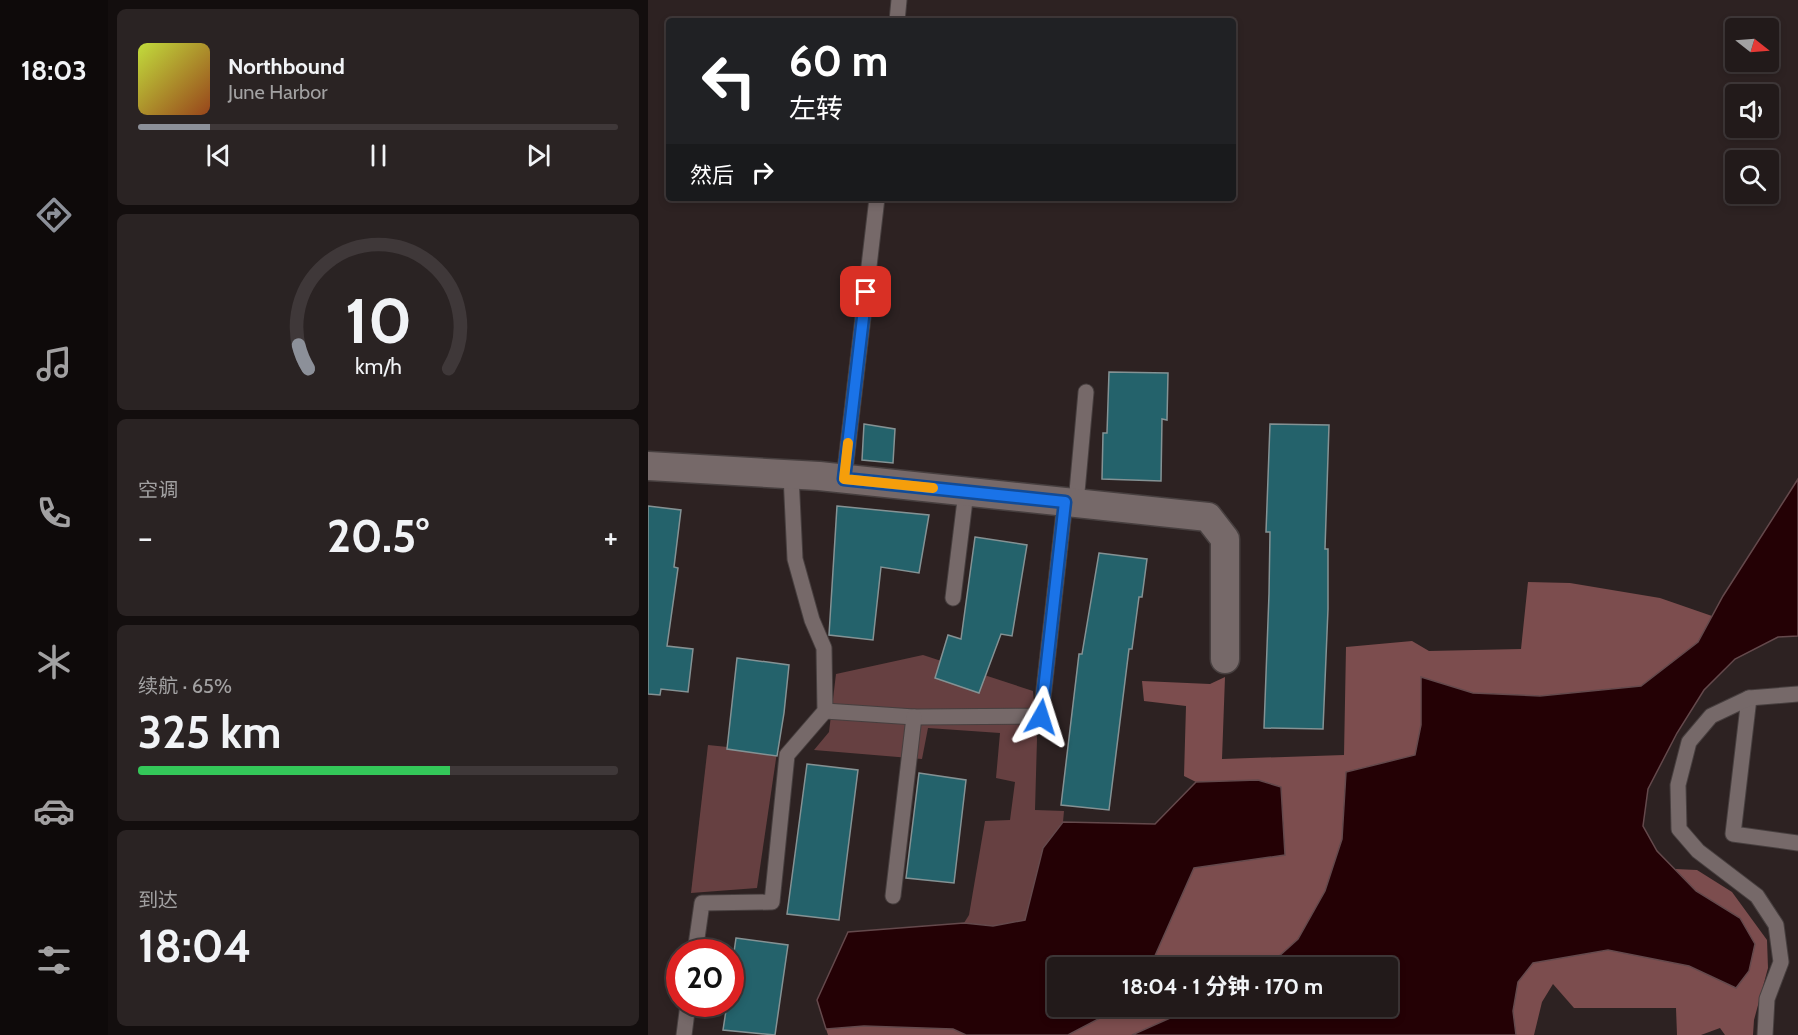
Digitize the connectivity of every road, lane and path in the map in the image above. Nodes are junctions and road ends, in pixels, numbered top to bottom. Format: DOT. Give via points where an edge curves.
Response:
graph roads {
  1 [pos="899,0"];
  2 [pos="897,18"];
  3 [pos="876,201"];
  4 [pos="1086,392"];
  5 [pos="648,466"];
  6 [pos="791,475"];
  7 [pos="844,479"];
  8 [pos="966,492"];
  9 [pos="1071,502"];
  10 [pos="953,598"];
  11 [pos="1225,659"];
  12 [pos="1798,694"];
  13 [pos="1749,698"];
  14 [pos="825,711"];
  15 [pos="915,717"];
  16 [pos="1798,843"];
  17 [pos="893,896"];
  18 [pos="697,939"];
  19 [pos="686,1017"];
  20 [pos="684,1035"];
  21 [pos="1765,1035"];
  1 -- 2 [label="lane"];
  3 -- 7 [label="lane"];
  4 -- 9 [label="lane"];
  5 -- 6 [label="street"];
  6 -- 7 [label="street"];
  6 -- 14 [label="lane" via="795,559 824,648"];
  7 -- 8 [label="street"];
  8 -- 9 [label="street"];
  8 -- 10 [label="lane"];
  9 -- 11 [label="street" via="1208,517 1225,539"];
  9 -- 15 [label="lane" via="1041,717"];
  12 -- 13 [label="lane"];
  13 -- 16 [label="lane" via="1732,834"];
  13 -- 21 [label="lane" via="1711,716 1689,742 1678,785 1679,830 1698,851 1757,896 1776,925 1781,962 1767,999"];
  14 -- 15 [label="lane"];
  14 -- 18 [label="lane" via="787,755 772,902 702,903"];
  15 -- 17 [label="lane"];
  19 -- 20 [label="lane"];
}
